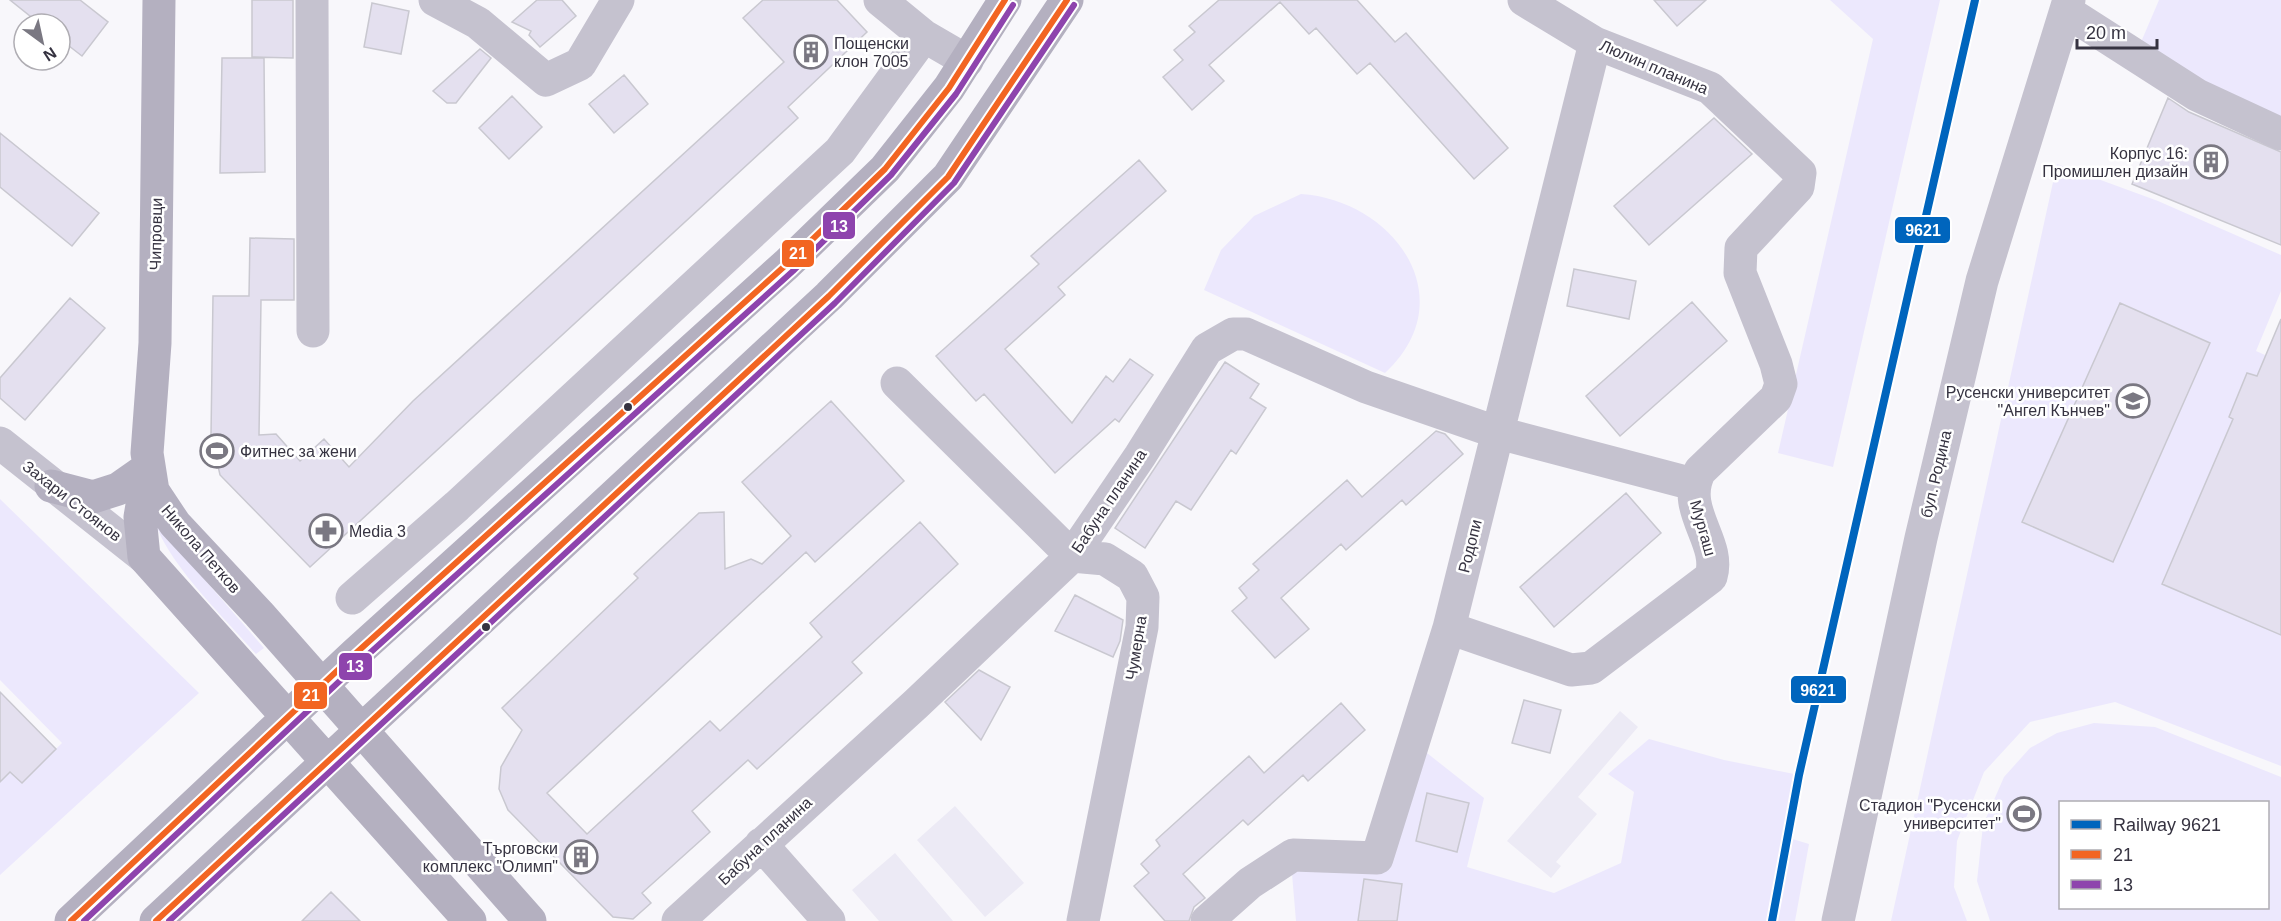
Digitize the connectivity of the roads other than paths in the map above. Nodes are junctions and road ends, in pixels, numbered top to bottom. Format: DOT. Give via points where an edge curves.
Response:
graph roads {
  1 [pos="159,0"];
  2 [pos="312,0"];
  3 [pos="435,0"];
  4 [pos="618,0"];
  5 [pos="880,0"];
  6 [pos="1005,0"];
  7 [pos="1067,0"];
  8 [pos="1524,0"];
  9 [pos="2068,5"];
  10 [pos="924,36"];
  11 [pos="1595,43"];
  12 [pos="967,61"];
  13 [pos="2281,134"];
  14 [pos="1800,173"];
  15 [pos="314,331"];
  16 [pos="897,383"];
  17 [pos="1499,433"];
  18 [pos="0,443"];
  19 [pos="148,468"];
  20 [pos="1693,484"];
  21 [pos="51,486"];
  22 [pos="1072,556"];
  23 [pos="144,557"];
  24 [pos="352,598"];
  25 [pos="1449,628"];
  26 [pos="321,687"];
  27 [pos="288,718"];
  28 [pos="361,731"];
  29 [pos="328,762"];
  30 [pos="761,844"];
  31 [pos="71,921"];
  32 [pos="156,921"];
  33 [pos="470,921"];
  34 [pos="530,921"];
  35 [pos="678,921"];
  36 [pos="829,921"];
  37 [pos="1083,921"];
  38 [pos="1207,921"];
  39 [pos="1838,921"];
  1 -- 19 [label="main road, Чипровци" via="155,343"];
  2 -- 15 [label="street"];
  3 -- 4 [label="street" via="478,23 546,80 580,64"];
  5 -- 10 [label="street"];
  6 -- 12 [label="main road"];
  7 -- 28 [label="main road" via="948,177 830,296"];
  8 -- 11 [label="street, Люлин планина"];
  9 -- 13 [label="street" via="2197,95"];
  9 -- 39 [label="street, бул. Родина" via="1982,281 1921,538"];
  10 -- 12 [label="street"];
  10 -- 24 [label="street" via="840,151 457,506"];
  11 -- 14 [label="street, Люлин планина" via="1710,88"];
  11 -- 17 [label="street, Родопи"];
  12 -- 26 [label="main road" via="885,169 787,264"];
  14 -- 20 [label="street, Мургаш" via="1798,187 1741,248 1739,260 1740,273 1781,384 1776,398 1700,471"];
  16 -- 22 [label="street"];
  17 -- 20 [label="street, Бабуна планина"];
  17 -- 22 [label="street, Бабуна планина" via="1366,387 1246,334 1233,334 1206,349"];
  17 -- 25 [label="street, Родопи"];
  18 -- 21 [label="street, Захари Стоянов"];
  19 -- 21 [label="main road" via="118,489 93,498"];
  19 -- 23 [label="main road, Никола Петков" via="140,517"];
  19 -- 26 [label="main road, Никола Петков" via="153,491 175,524"];
  20 -- 25 [label="street, Мургаш" via="1694,500 1713,560 1712,577 1591,668 1570,670"];
  21 -- 23 [label="street, Захари Стоянов"];
  22 -- 30 [label="street, Бабуна планина"];
  22 -- 37 [label="street, Чумерна" via="1105,559 1132,576 1143,597 1143,627"];
  23 -- 27 [label="main road"];
  25 -- 38 [label="street, Родопи" via="1377,858 1293,855 1250,884"];
  26 -- 27 [label="main road"];
  26 -- 28 [label="main road, Никола Петков"];
  27 -- 29 [label="main road"];
  27 -- 31 [label="main road"];
  28 -- 29 [label="main road"];
  28 -- 34 [label="main road, Никола Петков"];
  29 -- 32 [label="main road"];
  29 -- 33 [label="main road"];
  30 -- 35 [label="street, Бабуна планина"];
  30 -- 36 [label="street"];
}
